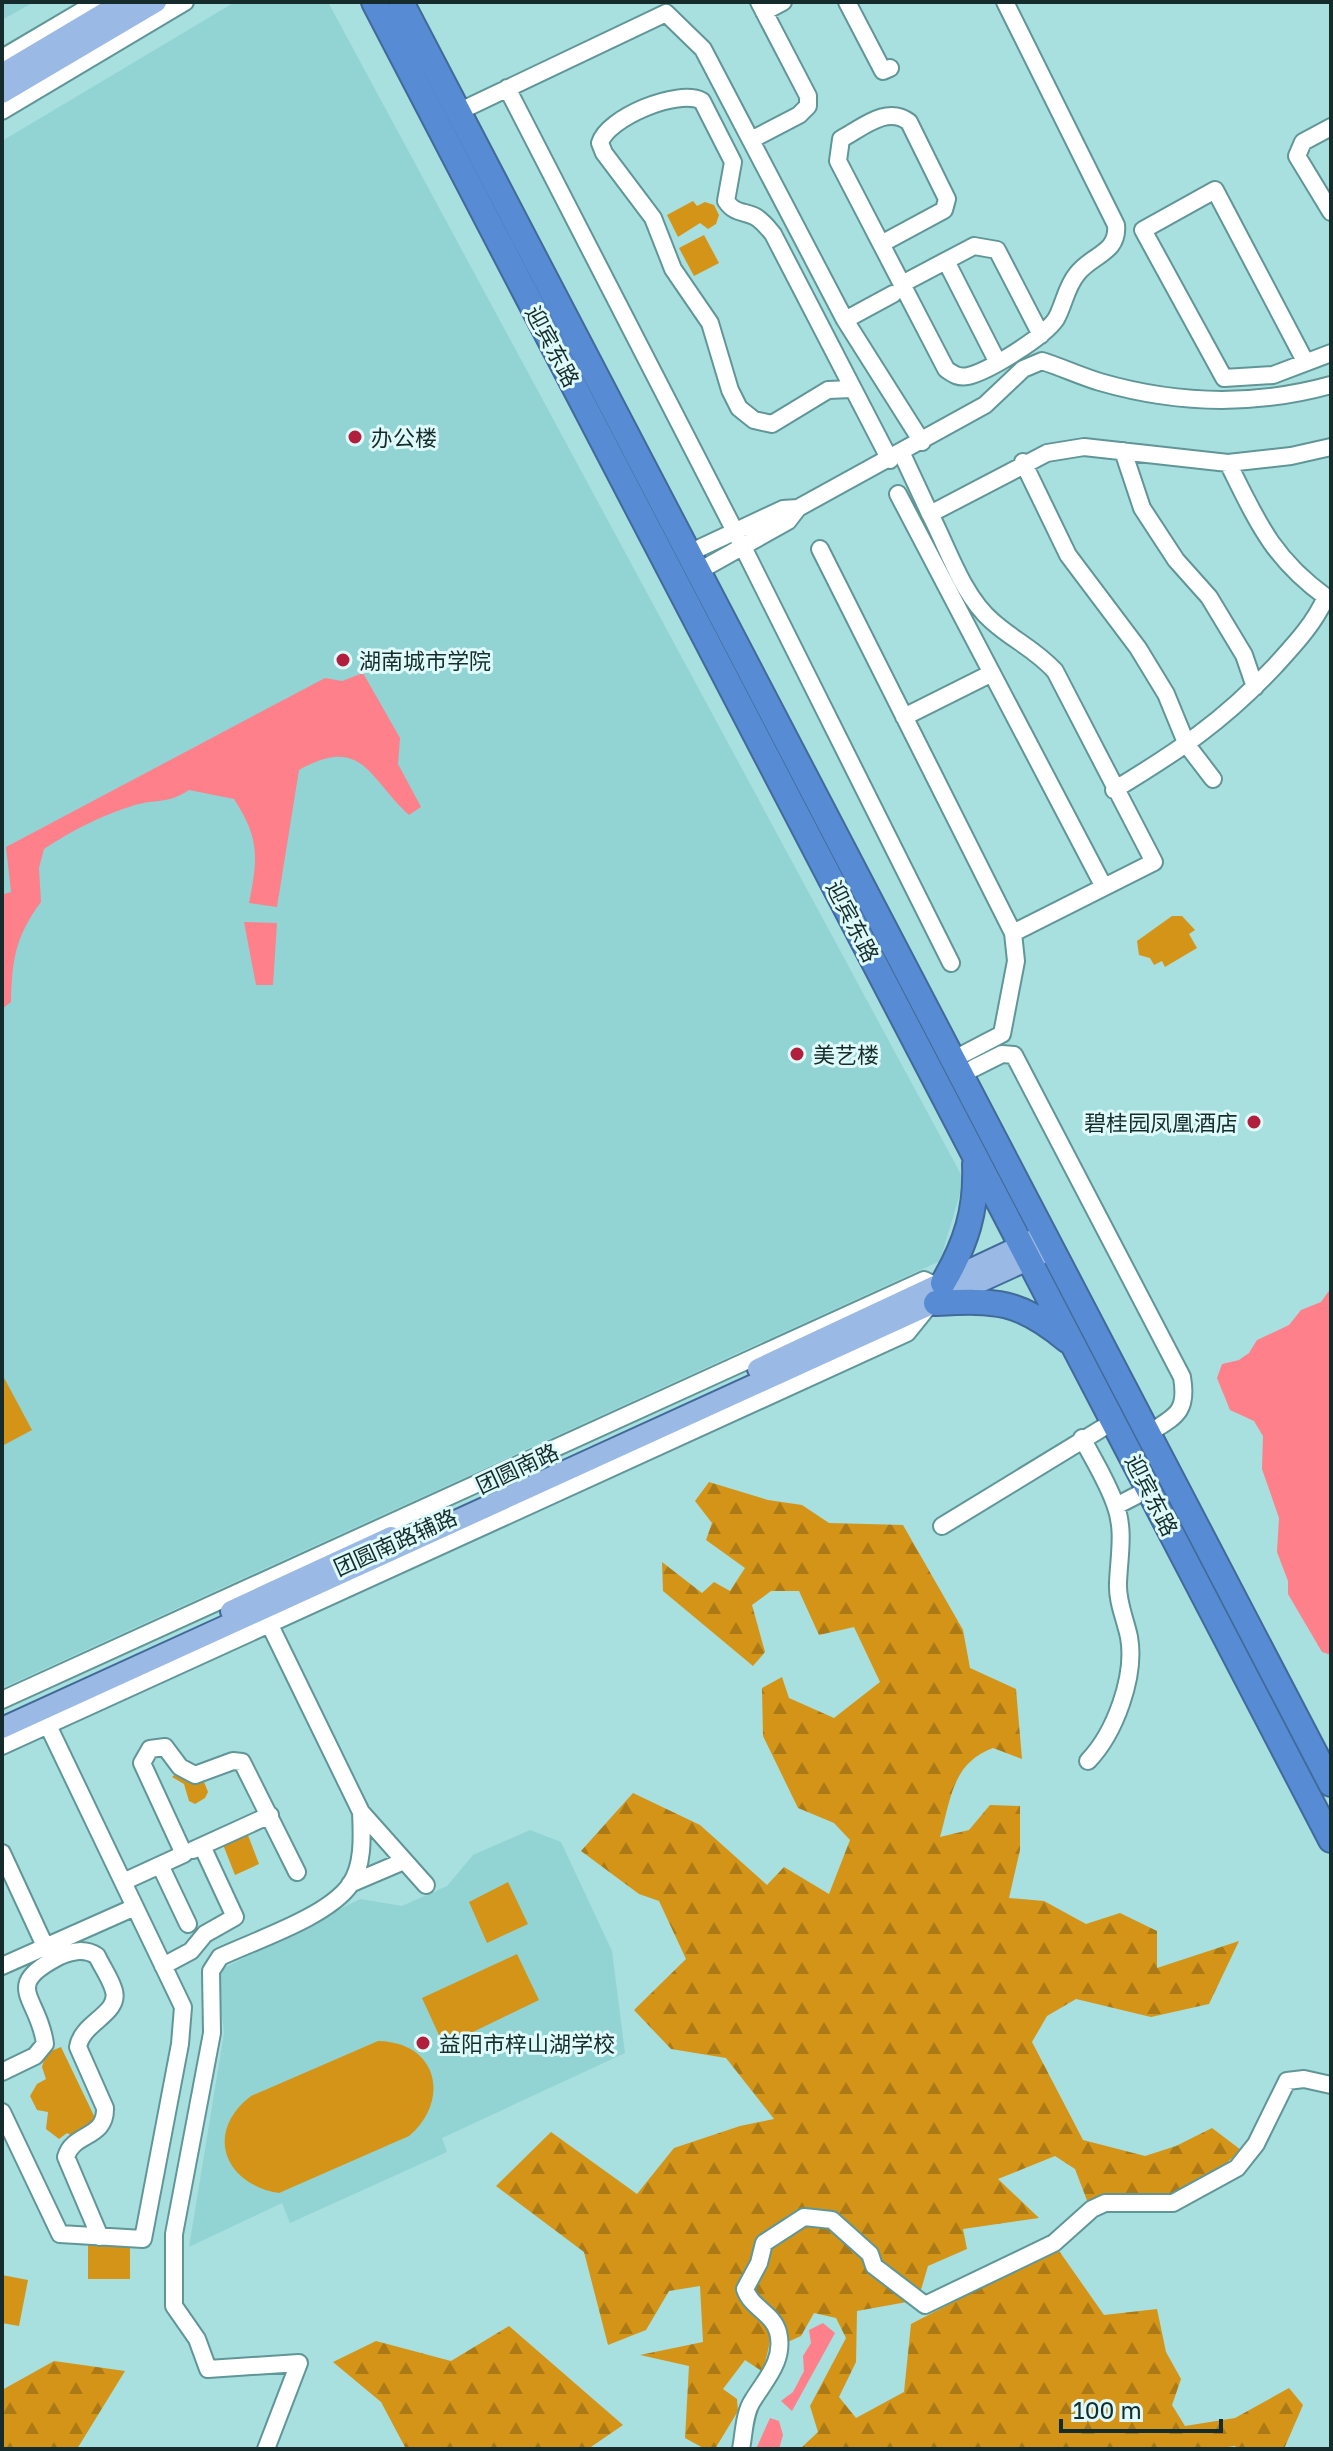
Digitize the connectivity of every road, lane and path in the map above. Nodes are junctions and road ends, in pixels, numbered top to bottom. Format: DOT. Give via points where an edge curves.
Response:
graph roads {
  1 [pos="97,2"];
  2 [pos="123,2"];
  3 [pos="156,2"];
  4 [pos="185,2"];
  5 [pos="401,2"];
  6 [pos="783,2"];
  7 [pos="847,2"];
  8 [pos="1005,2"];
  9 [pos="374,3"];
  10 [pos="762,7"];
  11 [pos="665,8"];
  12 [pos="2,58"];
  13 [pos="890,68"];
  14 [pos="2,74"];
  15 [pos="507,88"];
  16 [pos="2,93"];
  17 [pos="2,111"];
  18 [pos="458,112"];
  19 [pos="1331,127"];
  20 [pos="751,140"];
  21 [pos="1331,212"];
  22 [pos="881,244"];
  23 [pos="946,261"];
  24 [pos="897,289"];
  25 [pos="845,320"];
  26 [pos="1041,335"];
  27 [pos="1331,353"];
  28 [pos="997,361"];
  29 [pos="1305,361"];
  30 [pos="1331,385"];
  31 [pos="852,389"];
  32 [pos="922,442"];
  33 [pos="1331,447"];
  34 [pos="1123,451"];
  35 [pos="896,457"];
  36 [pos="1023,462"];
  37 [pos="1228,463"];
  38 [pos="898,494"];
  39 [pos="930,514"];
  40 [pos="739,538"];
  41 [pos="820,549"];
  42 [pos="694,562"];
  43 [pos="1328,592"];
  44 [pos="992,673"];
  45 [pos="1255,687"];
  46 [pos="904,717"];
  47 [pos="1187,745"];
  48 [pos="1213,779"];
  49 [pos="1114,790"];
  50 [pos="1104,887"];
  51 [pos="1013,933"];
  52 [pos="951,963"];
  53 [pos="958,1066"];
  54 [pos="974,1154"];
  55 [pos="1048,1242"];
  56 [pos="1025,1253"];
  57 [pos="936,1294"];
  58 [pos="1074,1347"];
  59 [pos="1114,1421"];
  60 [pos="1149,1433"];
  61 [pos="1082,1438"];
  62 [pos="1149,1489"];
  63 [pos="1116,1506"];
  64 [pos="942,1526"];
  65 [pos="266,1618"];
  66 [pos="2,1700"];
  67 [pos="2,1713"];
  68 [pos="44,1717"];
  69 [pos="2,1728"];
  70 [pos="2,1746"];
  71 [pos="1088,1761"];
  72 [pos="1331,1784"];
  73 [pos="361,1812"];
  74 [pos="270,1815"];
  75 [pos="1331,1840"];
  76 [pos="202,1846"];
  77 [pos="2,1853"];
  78 [pos="184,1854"];
  79 [pos="404,1861"];
  80 [pos="160,1865"];
  81 [pos="297,1872"];
  82 [pos="123,1882"];
  83 [pos="350,1884"];
  84 [pos="426,1885"];
  85 [pos="135,1907"];
  86 [pos="188,1924"];
  87 [pos="45,1946"];
  88 [pos="2,1966"];
  89 [pos="163,1966"];
  90 [pos="2,2072"];
  91 [pos="1331,2085"];
  92 [pos="2,2112"];
  93 [pos="100,2237"];
  94 [pos="266,2449"];
  95 [pos="741,2449"];
  1 -- 12 [label="street"];
  2 -- 14 [label="main road"];
  3 -- 16 [label="main road"];
  4 -- 17 [label="street"];
  5 -- 18 [label="highway, 迎宾东路"];
  6 -- 10 [label="street"];
  7 -- 13 [label="street" via="883,71"];
  8 -- 26 [label="street" via="1118,236 1108,251 1077,273 1056,318"];
  9 -- 54 [label="highway, 迎宾东路"];
  10 -- 20 [label="street" via="808,96 808,106"];
  11 -- 15 [label="street"];
  11 -- 20 [label="street" via="703,49"];
  15 -- 18 [label="street"];
  15 -- 40 [label="street"];
  18 -- 42 [label="highway, 迎宾东路"];
  19 -- 21 [label="street" via="1303,142 1297,156"];
  20 -- 25 [label="street"];
  22 -- 22 [label="street" via="838,161 838,150 841,139 886,114 909,122 947,199 944,210"];
  22 -- 24 [label="street"];
  23 -- 24 [label="street"];
  23 -- 26 [label="street" via="974,246 997,250"];
  23 -- 28 [label="street"];
  24 -- 25 [label="street"];
  24 -- 28 [label="street" via="946,369 968,376"];
  25 -- 32 [label="street"];
  26 -- 28 [label="street"];
  27 -- 29 [label="street"];
  29 -- 29 [label="street" via="1273,375 1224,378 1143,230 1215,190"];
  30 -- 32 [label="street" via="1220,401 1152,395 1042,361 1023,369 985,405"];
  31 -- 31 [label="street" via="773,234 762,221 726,201 733,162 702,101 667,98 610,128 600,143 604,153 653,218 673,269 710,323 739,408 754,420 772,424 828,390"];
  31 -- 35 [label="street"];
  32 -- 35 [label="street"];
  33 -- 37 [label="street"];
  34 -- 36 [label="street" via="1084,447"];
  34 -- 37 [label="street"];
  34 -- 45 [label="street" via="1142,508 1176,560 1209,597 1244,655"];
  35 -- 39 [label="street"];
  35 -- 40 [label="street" via="798,508 788,521"];
  36 -- 39 [label="street"];
  36 -- 47 [label="street" via="1068,555 1138,648 1166,694"];
  37 -- 43 [label="street" via="1266,539 1295,574"];
  38 -- 44 [label="street"];
  39 -- 49 [label="street" via="973,600 1055,671"];
  40 -- 42 [label="street"];
  40 -- 52 [label="street"];
  41 -- 46 [label="street"];
  42 -- 53 [label="highway, 迎宾东路"];
  43 -- 45 [label="street" via="1317,617"];
  44 -- 46 [label="street"];
  44 -- 50 [label="street"];
  45 -- 47 [label="street"];
  46 -- 51 [label="street"];
  47 -- 48 [label="street"];
  47 -- 49 [label="street"];
  49 -- 50 [label="street" via="1154,862"];
  50 -- 51 [label="street"];
  51 -- 53 [label="street" via="1016,961 1002,1034"];
  53 -- 55 [label="highway, 迎宾东路"];
  53 -- 60 [label="street" via="1014,1055 1042,1106 1182,1377 1186,1398 1176,1417"];
  54 -- 56 [label="highway, 迎宾东路"];
  54 -- 57 [label="highway" via="971,1228"];
  55 -- 56 [label="main road, 团圆南路"];
  55 -- 60 [label="highway, 迎宾东路"];
  56 -- 57 [label="main road, 团圆南路"];
  56 -- 58 [label="highway, 迎宾东路"];
  57 -- 58 [label="highway" via="1012,1304 1044,1321"];
  57 -- 65 [label="main road, 团圆南路"];
  57 -- 66 [label="street, 团圆南路辅路" via="924,1280"];
  57 -- 67 [label="main road, 团圆南路"];
  58 -- 59 [label="highway, 迎宾东路"];
  59 -- 61 [label="street"];
  59 -- 62 [label="highway, 迎宾东路"];
  60 -- 72 [label="highway, 迎宾东路"];
  61 -- 63 [label="street"];
  61 -- 64 [label="street"];
  62 -- 63 [label="street"];
  62 -- 75 [label="highway, 迎宾东路"];
  63 -- 71 [label="street" via="1122,1550 1120,1609 1131,1653 1104,1744"];
  65 -- 68 [label="main road, 团圆南路"];
  65 -- 73 [label="street"];
  68 -- 69 [label="main road, 团圆南路"];
  68 -- 70 [label="street"];
  68 -- 82 [label="street"];
  73 -- 79 [label="street"];
  73 -- 83 [label="street" via="362,1849"];
  74 -- 76 [label="street"];
  74 -- 78 [label="street" via="242,1762 195,1775 180,1767 165,1747 150,1749 142,1763"];
  74 -- 81 [label="street"];
  76 -- 78 [label="street"];
  76 -- 89 [label="street" via="235,1917"];
  77 -- 87 [label="street"];
  78 -- 80 [label="street"];
  79 -- 83 [label="street"];
  79 -- 84 [label="street"];
  80 -- 82 [label="street"];
  80 -- 86 [label="street"];
  82 -- 85 [label="street"];
  83 -- 94 [label="street" via="324,1907 220,1957 211,1971 212,2033 174,2234 174,2306 197,2339 208,2369 299,2363"];
  85 -- 87 [label="street"];
  85 -- 89 [label="street"];
  87 -- 88 [label="street"];
  89 -- 93 [label="street" via="183,2007 143,2239"];
  90 -- 93 [label="street" via="35,2056 45,2044 22,1994 24,1976 68,1953 83,1950 97,1956 114,2000 105,2015 86,2027 78,2047 106,2119 97,2131 73,2143 66,2157"];
  91 -- 95 [label="street" via="1287,2081 1256,2144 1237,2168 1173,2203 1105,2203 1054,2243 925,2305 874,2266 870,2254 832,2220 804,2217 764,2243 745,2289 749,2301 778,2329 780,2349 767,2384 752,2401"];
  92 -- 93 [label="street" via="60,2234"];
}
